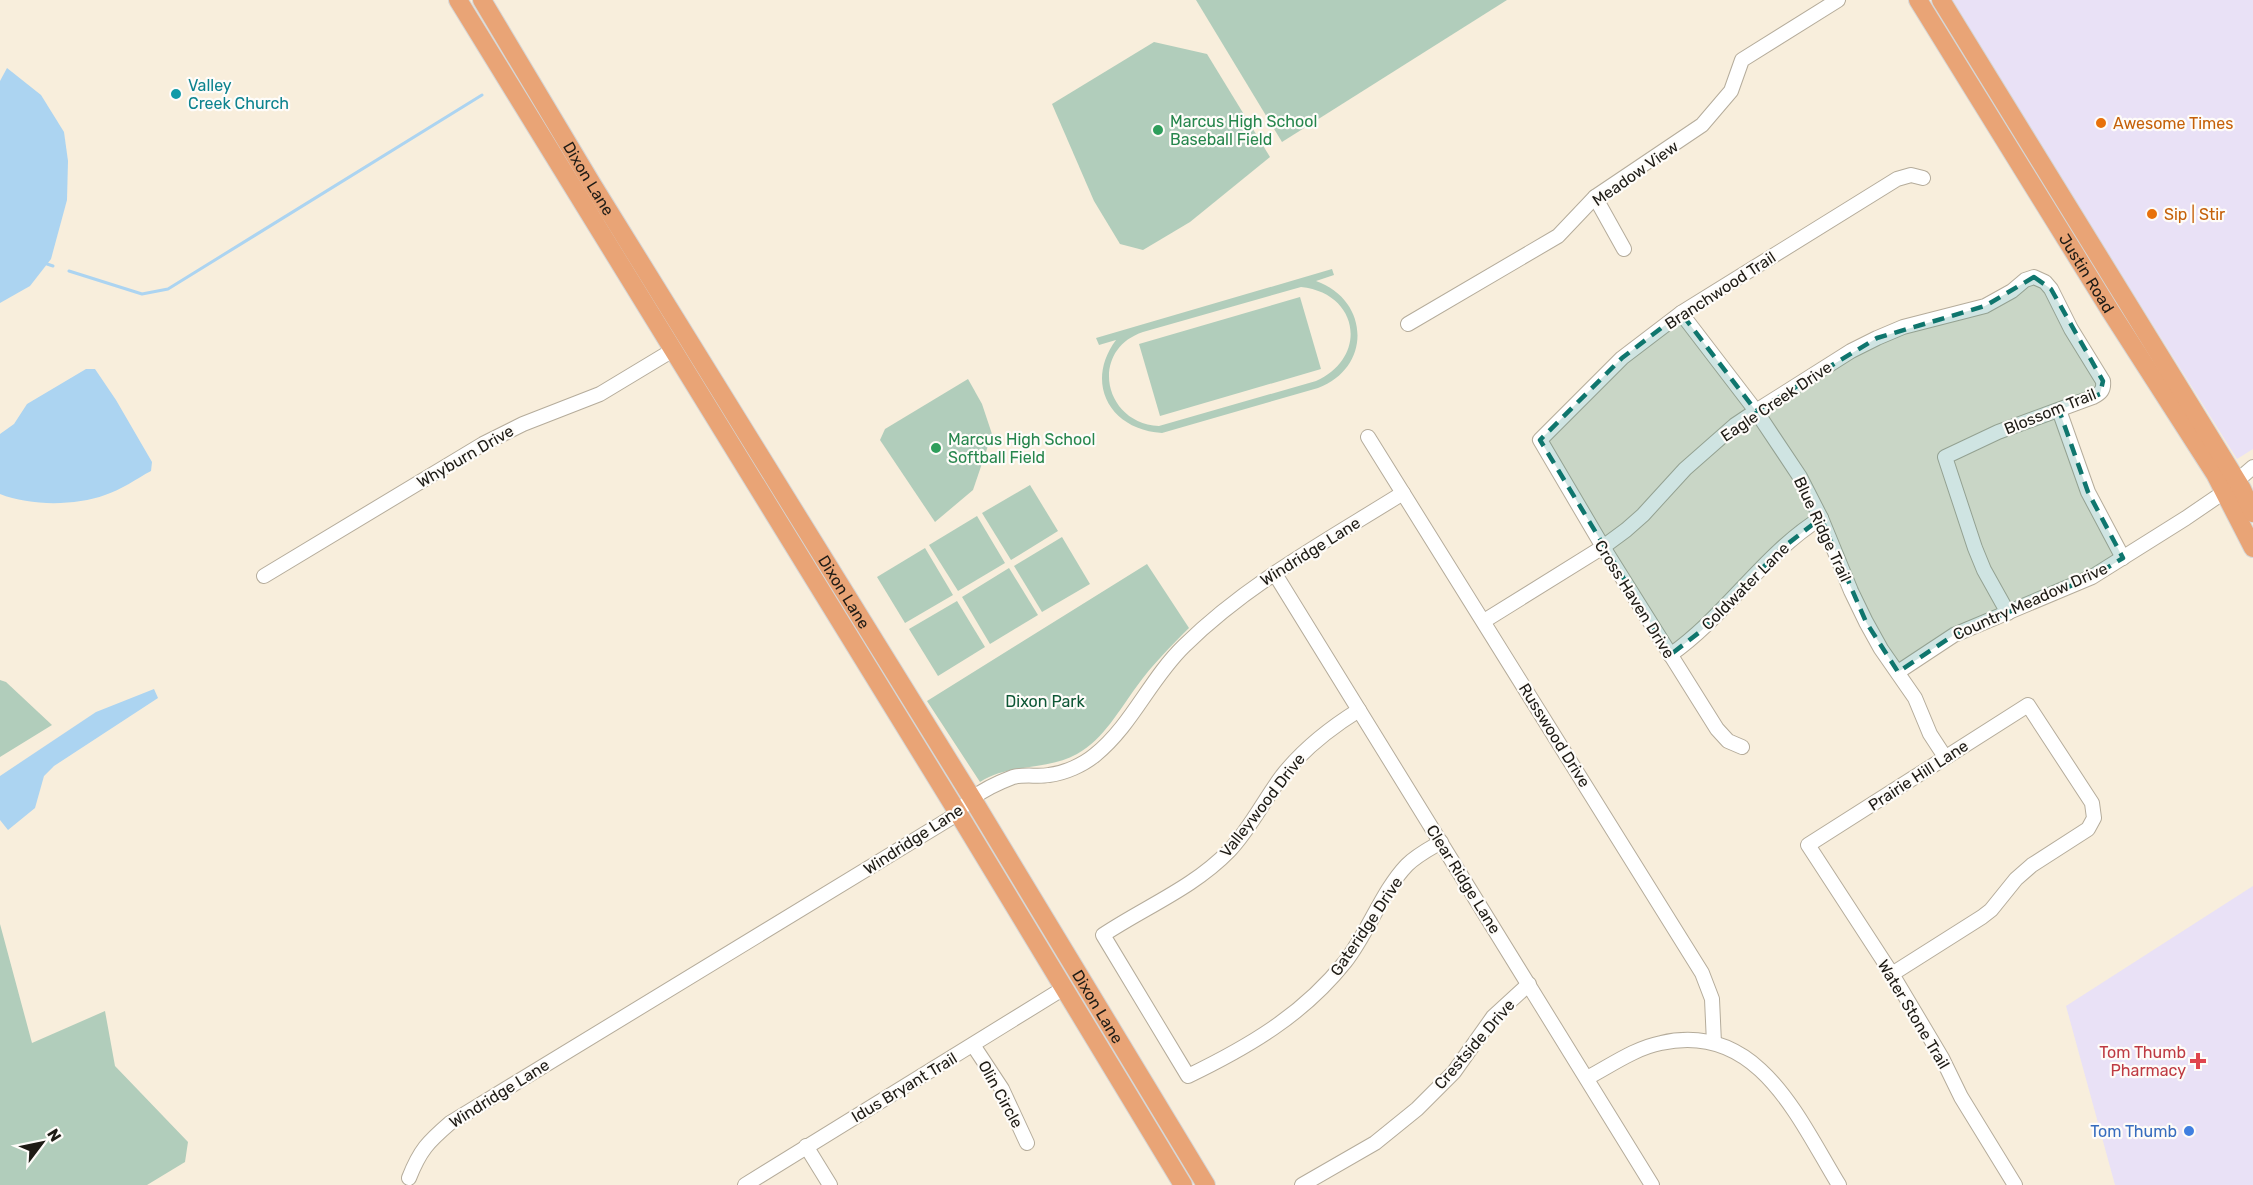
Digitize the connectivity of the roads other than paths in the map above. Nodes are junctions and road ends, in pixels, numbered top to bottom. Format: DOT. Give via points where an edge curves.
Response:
graph roads {
  1 [pos="458,0"];
  2 [pos="482,0"];
  3 [pos="1838,0"];
  4 [pos="1918,0"];
  5 [pos="1941,0"];
  6 [pos="1923,178"];
  7 [pos="579,179"];
  8 [pos="1595,197"];
  9 [pos="1624,249"];
  10 [pos="2040,279"];
  11 [pos="1681,313"];
  12 [pos="1408,324"];
  13 [pos="674,351"];
  14 [pos="2059,410"];
  15 [pos="1756,411"];
  16 [pos="1368,437"];
  17 [pos="1540,440"];
  18 [pos="2253,467"];
  19 [pos="2239,486"];
  20 [pos="1403,493"];
  21 [pos="2253,513"];
  22 [pos="1821,518"];
  23 [pos="1603,547"];
  24 [pos="2253,548"];
  25 [pos="2123,558"];
  26 [pos="1275,574"];
  27 [pos="264,576"];
  28 [pos="2008,613"];
  29 [pos="1484,621"];
  30 [pos="1670,655"];
  31 [pos="1898,672"];
  32 [pos="1359,710"];
  33 [pos="1742,747"];
  34 [pos="1945,757"];
  35 [pos="972,798"];
  36 [pos="958,813"];
  37 [pos="1441,842"];
  38 [pos="1808,845"];
  39 [pos="1103,935"];
  40 [pos="1892,974"];
  41 [pos="1529,984"];
  42 [pos="1064,988"];
  43 [pos="1714,1043"];
  44 [pos="973,1045"];
  45 [pos="1587,1078"];
  46 [pos="1027,1143"];
  47 [pos="806,1146"];
  48 [pos="409,1178"];
  49 [pos="745,1185"];
  50 [pos="830,1185"];
  51 [pos="1182,1185"];
  52 [pos="1206,1185"];
  53 [pos="1302,1185"];
  54 [pos="1652,1185"];
  55 [pos="1839,1185"];
  56 [pos="2015,1185"];
  1 -- 7 [label="main road, Dixon Lane"];
  2 -- 7 [label="main road, Dixon Lane"];
  3 -- 8 [label="street, Meadow View" via="1742,60 1731,91 1702,125"];
  4 -- 19 [label="main road, Justin Road"];
  5 -- 19 [label="main road, Justin Road"];
  6 -- 11 [label="street, Branchwood Trail" via="1911,175 1897,179"];
  7 -- 13 [label="main road, Dixon Lane"];
  7 -- 35 [label="main road, Dixon Lane"];
  8 -- 9 [label="street"];
  8 -- 12 [label="street, Meadow View" via="1558,236"];
  10 -- 14 [label="street, Blossom Trail" via="2050,289 2103,381 2100,394"];
  10 -- 15 [label="street, Eagle Creek Drive" via="2025,280 1985,306 1903,327 1877,338"];
  11 -- 15 [label="street, Blue Ridge Trail"];
  11 -- 17 [label="street, Branchwood Trail" via="1622,358"];
  13 -- 27 [label="street, Whyburn Drive" via="600,394 523,423 483,444"];
  13 -- 36 [label="main road, Dixon Lane"];
  14 -- 25 [label="street" via="2088,492"];
  14 -- 28 [label="street, Blossom Trail" via="1945,457 1978,555"];
  15 -- 22 [label="street, Blue Ridge Trail" via="1800,477"];
  15 -- 23 [label="street, Eagle Creek Drive" via="1710,446 1643,515"];
  16 -- 20 [label="street, Russwood Drive"];
  17 -- 23 [label="street, Cross Haven Drive"];
  18 -- 19 [label="street, Country Meadow Drive"];
  19 -- 21 [label="main road, Justin Road"];
  19 -- 24 [label="main road, Justin Road"];
  19 -- 25 [label="street, Country Meadow Drive"];
  20 -- 26 [label="street, Windridge Lane"];
  20 -- 29 [label="street, Russwood Drive"];
  22 -- 30 [label="street, Coldwater Lane" via="1801,530 1701,631"];
  22 -- 31 [label="street, Blue Ridge Trail" via="1866,622"];
  23 -- 29 [label="street, Eagle Creek Drive"];
  23 -- 30 [label="street, Cross Haven Drive"];
  25 -- 28 [label="street, Country Meadow Drive" via="2092,577"];
  26 -- 32 [label="street, Clear Ridge Lane"];
  26 -- 35 [label="street, Windridge Lane" via="1239,598 1181,649 1094,756 1050,775 1016,776"];
  28 -- 31 [label="street, Country Meadow Drive" via="1954,635"];
  29 -- 43 [label="street, Russwood Drive" via="1702,973 1712,999"];
  30 -- 33 [label="street, Cross Haven Drive" via="1717,729 1728,741"];
  31 -- 34 [label="street, Blue Ridge Trail"];
  32 -- 37 [label="street, Clear Ridge Lane"];
  32 -- 39 [label="street, Valleywood Drive" via="1299,756 1248,828 1209,870"];
  34 -- 38 [label="street, Prairie Hill Lane"];
  34 -- 40 [label="street, Prairie Hill Lane" via="2028,705 2092,803 2094,818 2088,829 2016,879 1982,917"];
  35 -- 36 [label="street, Windridge Lane"];
  35 -- 52 [label="main road, Dixon Lane"];
  36 -- 42 [label="main road, Dixon Lane"];
  36 -- 48 [label="street, Windridge Lane" via="450,1123 417,1156"];
  37 -- 39 [label="street, Gateridge Drive" via="1406,866 1347,960 1308,1002 1262,1037 1188,1076"];
  37 -- 41 [label="street, Clear Ridge Lane"];
  38 -- 40 [label="street, Water Stone Trail"];
  40 -- 56 [label="street, Water Stone Trail"];
  41 -- 45 [label="street, Clear Ridge Lane"];
  41 -- 53 [label="street, Crestside Drive" via="1493,1017 1454,1072 1417,1109 1375,1143"];
  42 -- 44 [label="street, Idus Bryant Trail"];
  42 -- 51 [label="main road, Dixon Lane"];
  43 -- 45 [label="street" via="1660,1043"];
  43 -- 55 [label="street" via="1733,1049 1774,1082"];
  44 -- 46 [label="street, Olin Circle" via="1002,1089"];
  44 -- 47 [label="street, Idus Bryant Trail"];
  45 -- 54 [label="street, Clear Ridge Lane"];
  47 -- 49 [label="street, Idus Bryant Trail"];
  47 -- 50 [label="street"];
}
